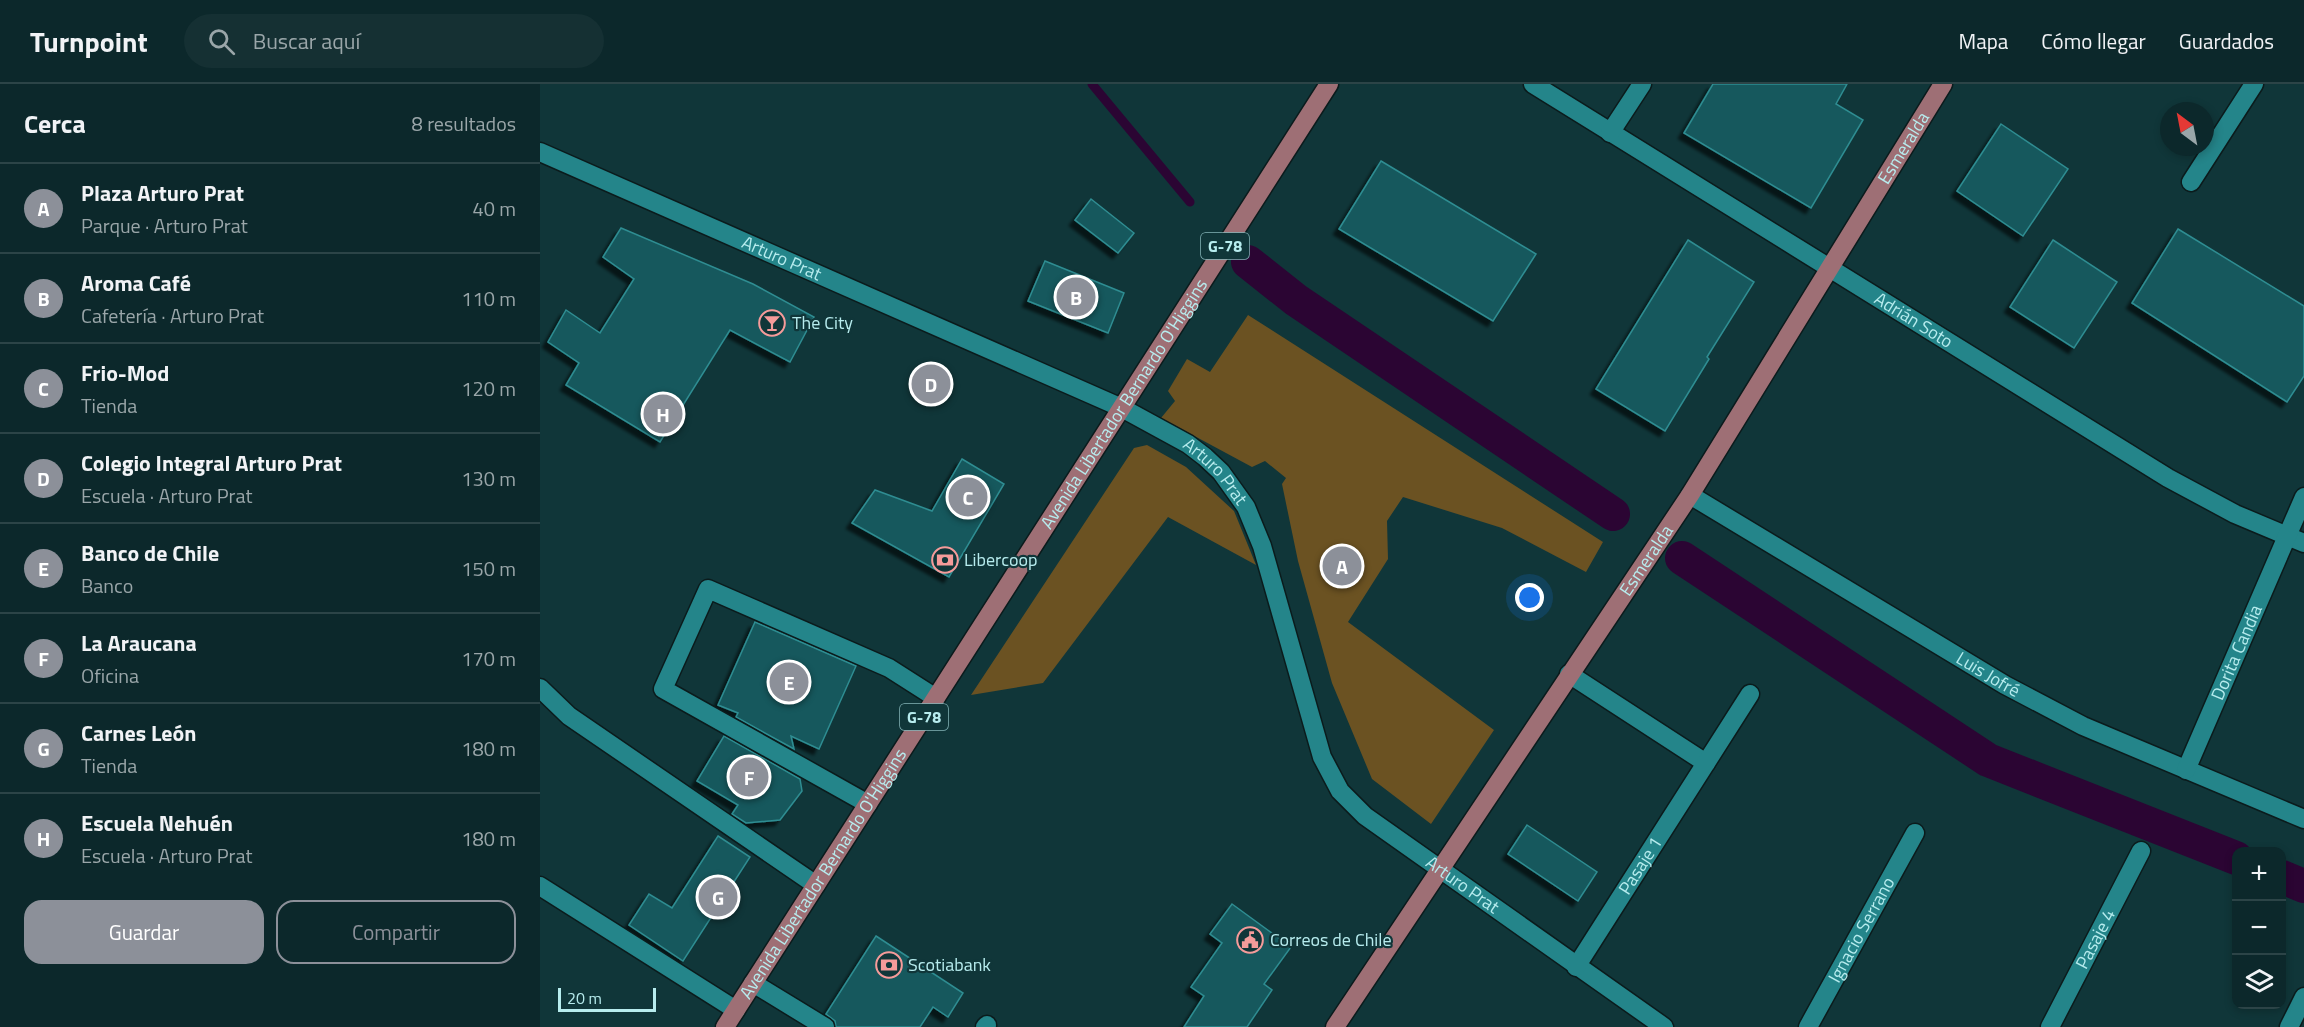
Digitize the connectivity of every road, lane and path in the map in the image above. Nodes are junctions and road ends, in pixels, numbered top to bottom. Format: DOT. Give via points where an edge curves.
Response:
graph roads {
  1 [pos="1329,84"];
  2 [pos="1533,84"];
  3 [pos="1642,84"];
  4 [pos="1942,84"];
  5 [pos="2254,84"];
  6 [pos="1610,133"];
  7 [pos="540,152"];
  8 [pos="2191,183"];
  9 [pos="1828,267"];
  10 [pos="1122,408"];
  11 [pos="1690,495"];
  12 [pos="2304,497"];
  13 [pos="2287,536"];
  14 [pos="2304,543"];
  15 [pos="1569,674"];
  16 [pos="540,688"];
  17 [pos="1750,694"];
  18 [pos="936,698"];
  19 [pos="1706,764"];
  20 [pos="2186,770"];
  21 [pos="868,804"];
  22 [pos="2304,819"];
  23 [pos="1915,833"];
  24 [pos="2141,851"];
  25 [pos="1441,870"];
  26 [pos="816,885"];
  27 [pos="540,886"];
  28 [pos="1576,967"];
  29 [pos="753,983"];
  30 [pos="2304,997"];
  31 [pos="736,1010"];
  32 [pos="725,1027"];
  33 [pos="825,1027"];
  34 [pos="1335,1027"];
  35 [pos="1664,1027"];
  36 [pos="1808,1027"];
  37 [pos="2050,1027"];
  38 [pos="2289,1027"];
  1 -- 10 [label="main road, Avenida Libertador Bernardo O'Higgins / G-78"];
  2 -- 6 [label="street, Adrián Soto"];
  3 -- 6 [label="street"];
  4 -- 9 [label="main road, Esmeralda"];
  5 -- 8 [label="street"];
  6 -- 9 [label="street, Adrián Soto"];
  7 -- 10 [label="street, Arturo Prat"];
  9 -- 11 [label="main road, Esmeralda"];
  9 -- 13 [label="street, Adrián Soto" via="2168,478 2235,514"];
  10 -- 18 [label="main road, Avenida Libertador Bernardo O'Higgins / G-78"];
  10 -- 25 [label="street, Arturo Prat" via="1188,444 1235,489 1256,526 1329,775 1351,805"];
  11 -- 15 [label="main road, Esmeralda"];
  11 -- 20 [label="street, Luis Jofré" via="2005,686 2083,726"];
  12 -- 13 [label="street, Dorita Candia"];
  13 -- 14 [label="street, Adrián Soto"];
  13 -- 20 [label="street, Dorita Candia"];
  15 -- 19 [label="street"];
  15 -- 25 [label="main road, Esmeralda"];
  16 -- 26 [label="street" via="569,716"];
  17 -- 19 [label="street, Pasaje 1"];
  18 -- 21 [label="main road, Avenida Libertador Bernardo O'Higgins / G-78"];
  18 -- 21 [label="street" via="889,668 708,589 663,689"];
  19 -- 28 [label="street, Pasaje 1"];
  20 -- 22 [label="street, Luis Jofré"];
  21 -- 26 [label="main road, Avenida Libertador Bernardo O'Higgins / G-78"];
  23 -- 36 [label="street, Ignacio Serrano"];
  24 -- 37 [label="street, Pasaje 4"];
  25 -- 28 [label="street, Arturo Prat"];
  25 -- 34 [label="main road, Esmeralda"];
  26 -- 29 [label="main road, Avenida Libertador Bernardo O'Higgins / G-78"];
  27 -- 31 [label="street"];
  28 -- 35 [label="street, Arturo Prat"];
  29 -- 31 [label="main road, Avenida Libertador Bernardo O'Higgins / G-78"];
  29 -- 33 [label="street"];
  30 -- 38 [label="street"];
  31 -- 32 [label="main road, Avenida Libertador Bernardo O'Higgins / G-78"];
}
